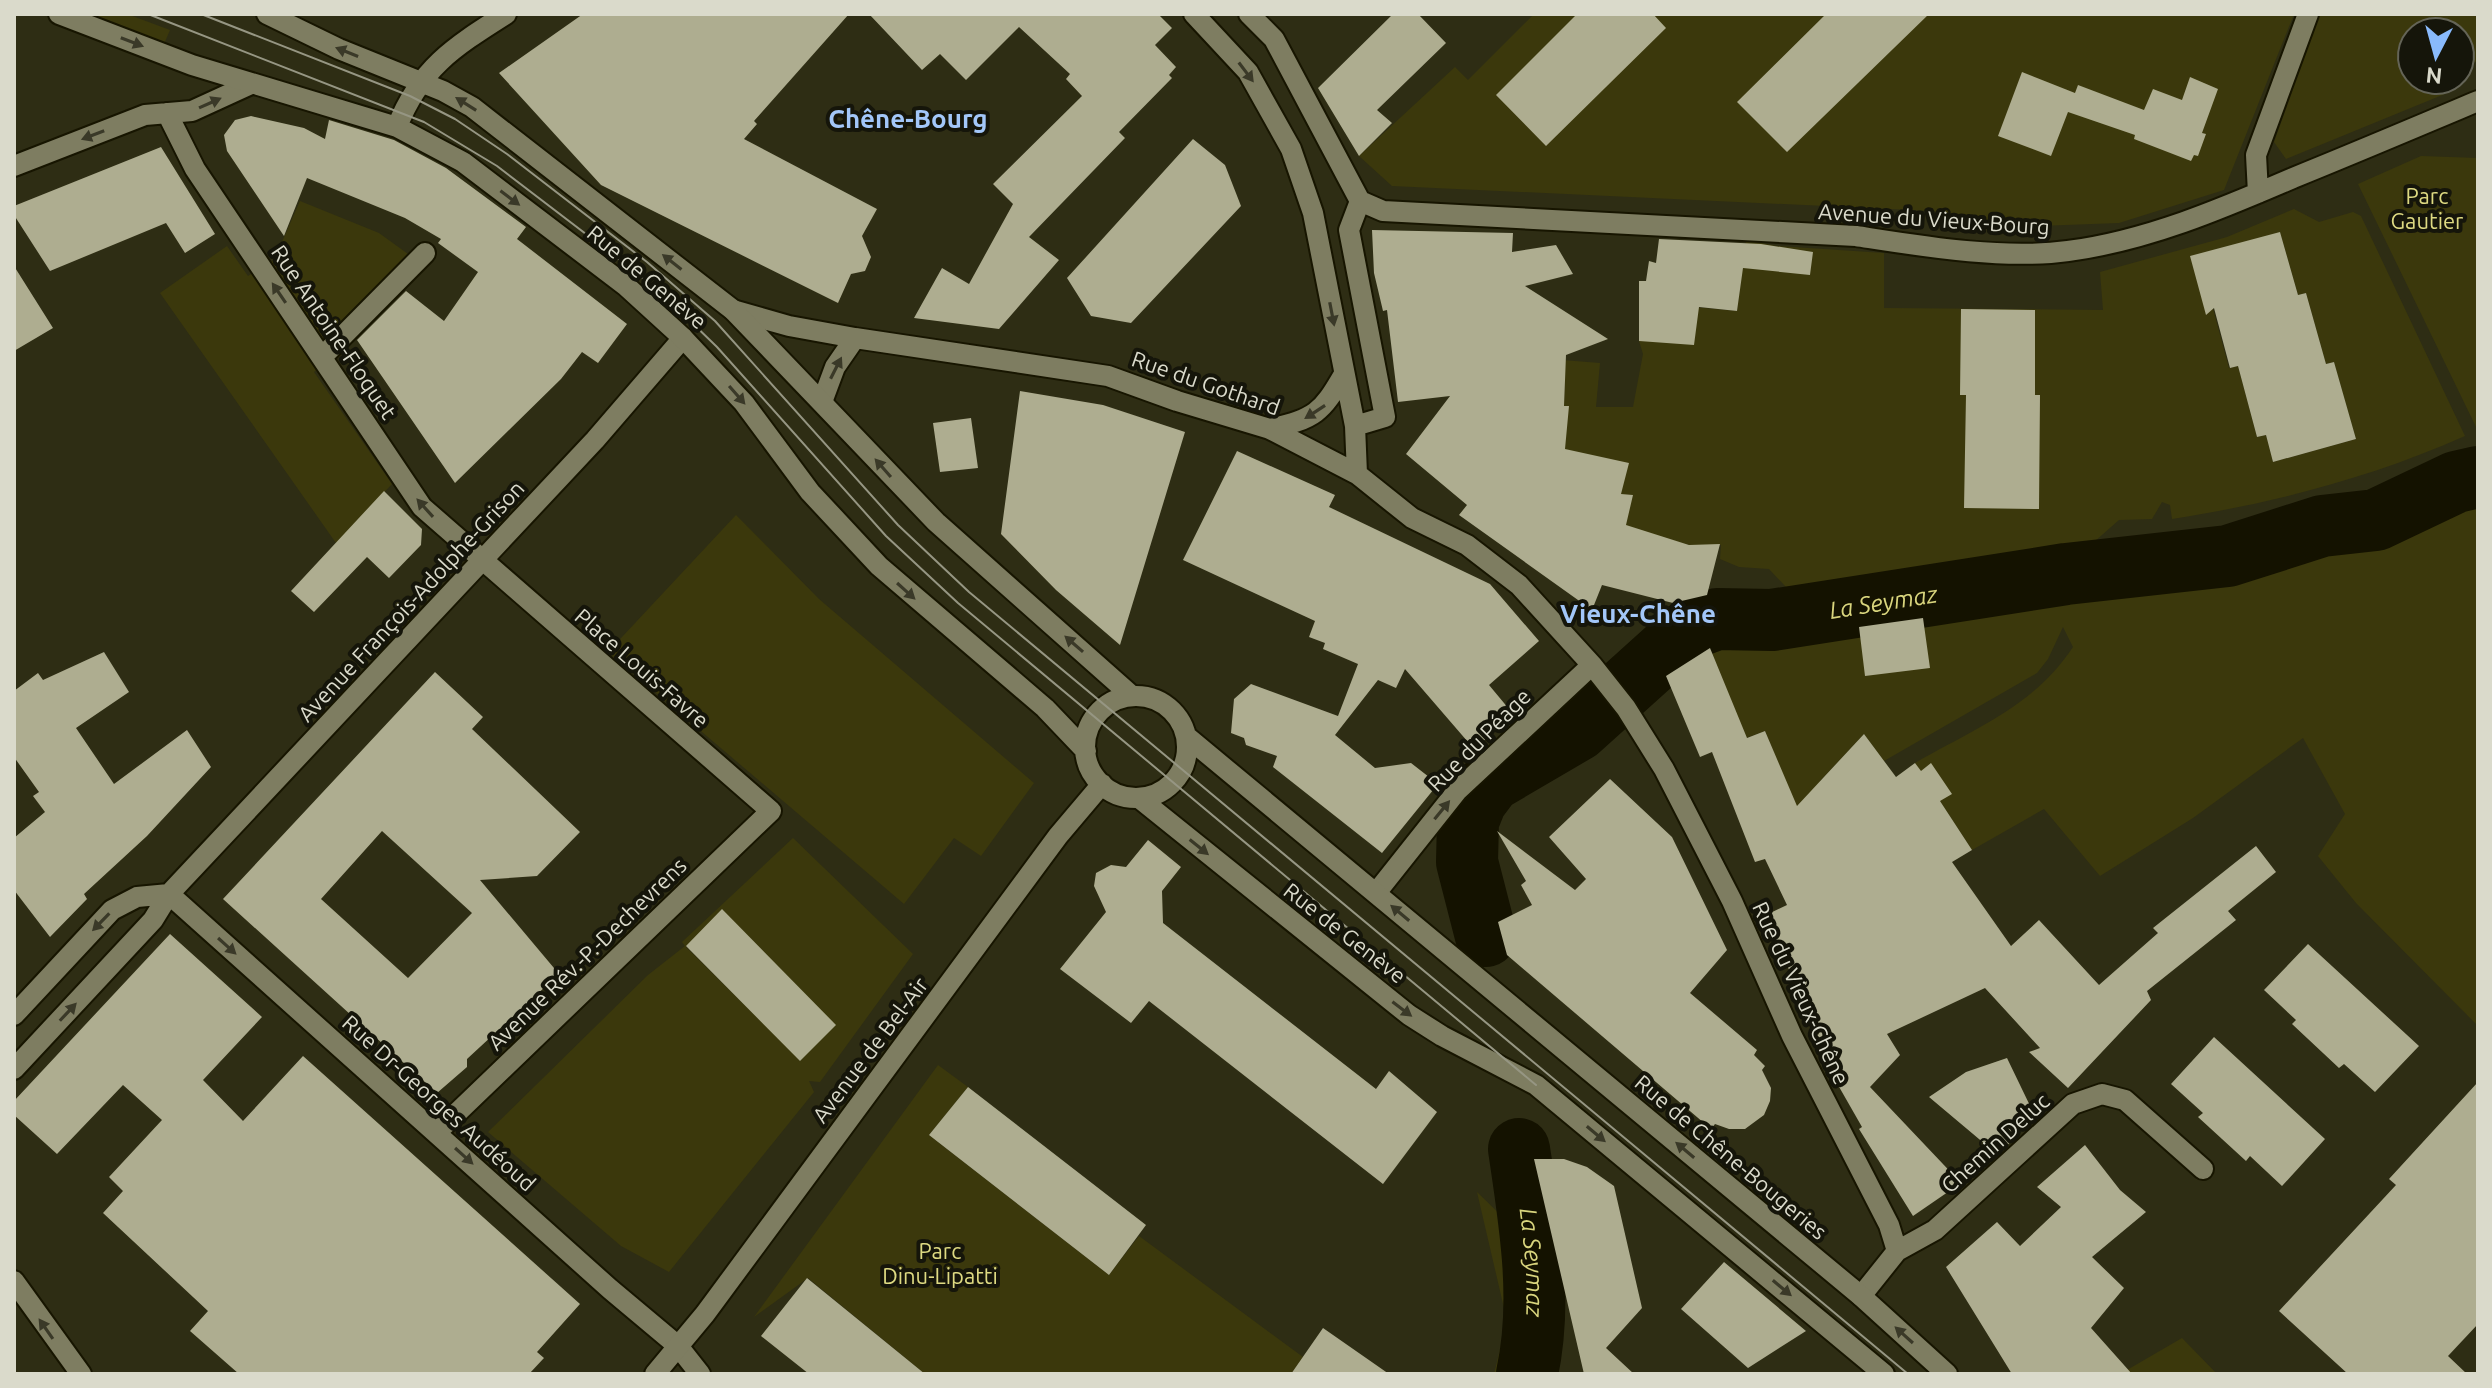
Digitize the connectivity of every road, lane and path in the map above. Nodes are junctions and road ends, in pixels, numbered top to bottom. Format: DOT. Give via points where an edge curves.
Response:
graph roads {
  1 [pos="59,14"];
  2 [pos="267,14"];
  3 [pos="506,14"];
  4 [pos="1194,14"];
  5 [pos="1249,14"];
  6 [pos="2308,14"];
  7 [pos="420,80"];
  8 [pos="251,84"];
  9 [pos="2478,101"];
  10 [pos="167,113"];
  11 [pos="397,127"];
  12 [pos="14,166"];
  13 [pos="2258,193"];
  14 [pos="1360,201"];
  15 [pos="425,253"];
  16 [pos="733,310"];
  17 [pos="683,338"];
  18 [pos="855,338"];
  19 [pos="322,357"];
  20 [pos="1344,374"];
  21 [pos="822,402"];
  22 [pos="1355,426"];
  23 [pos="1270,429"];
  24 [pos="1357,474"];
  25 [pos="482,561"];
  26 [pos="1597,671"];
  27 [pos="1132,696"];
  28 [pos="1186,736"];
  29 [pos="1086,751"];
  30 [pos="1102,784"];
  31 [pos="1139,798"];
  32 [pos="771,811"];
  33 [pos="1376,893"];
  34 [pos="169,894"];
  35 [pos="1482,980"];
  36 [pos="14,1015"];
  37 [pos="14,1069"];
  38 [pos="437,1132"];
  39 [pos="2203,1169"];
  40 [pos="1897,1251"];
  41 [pos="14,1281"];
  42 [pos="1861,1296"];
  43 [pos="678,1346"];
  44 [pos="81,1374"];
  45 [pos="655,1374"];
  46 [pos="700,1374"];
  47 [pos="1884,1374"];
  48 [pos="1947,1374"];
  1 -- 8 [label="street, Rue de Genève, one-way"];
  7 -- 2 [label="street, Rue de Genève, one-way"];
  3 -- 7 [label="street" via="458,45"];
  4 -- 20 [label="street, one-way" via="1248,72 1291,149 1313,213"];
  5 -- 14 [label="street" via="1274,39"];
  6 -- 13 [label="street" via="2256,155"];
  7 -- 11 [label="street"];
  16 -- 7 [label="street, Rue de Genève, one-way" via="472,107"];
  10 -- 8 [label="street, one-way" via="192,111"];
  8 -- 11 [label="street, Rue de Genève"];
  9 -- 13 [label="street, Avenue du Vieux-Bourg"];
  10 -- 12 [label="street, one-way" via="145,115"];
  19 -- 10 [label="street, Rue Antoine-Floquet, one-way" via="195,169"];
  11 -- 17 [label="street, Rue de Genève, one-way" via="463,162 626,286"];
  13 -- 14 [label="street, Avenue du Vieux-Bourg" via="2111,244 2065,252 1383,211"];
  14 -- 22 [label="street" via="1349,230 1385,417"];
  15 -- 19 [label="street"];
  16 -- 18 [label="street, Rue du Gothard"];
  16 -- 21 [label="street, Rue de Genève"];
  17 -- 25 [label="street, Avenue François-Adolphe-Grison"];
  17 -- 29 [label="street, Rue de Genève, one-way" via="744,403 810,492 879,566 1045,708"];
  21 -- 18 [label="street, one-way" via="835,367"];
  18 -- 23 [label="street, Rue du Gothard" via="1108,376"];
  25 -- 19 [label="street, Rue Antoine-Floquet, one-way" via="422,507"];
  20 -- 22 [label="street"];
  20 -- 23 [label="street, one-way" via="1326,407"];
  27 -- 21 [label="street, Rue de Genève, one-way" via="936,522"];
  22 -- 24 [label="street"];
  23 -- 24 [label="street, Rue du Gothard"];
  24 -- 26 [label="street, Rue du Gothard" via="1412,518 1467,545 1519,585"];
  25 -- 32 [label="street, Place Louis-Favre"];
  25 -- 34 [label="street, Avenue François-Adolphe-Grison"];
  33 -- 26 [label="street, Rue du Péage, one-way" via="1457,791"];
  26 -- 40 [label="street, Rue du Vieux-Chêne" via="1664,769 1702,840"];
  27 -- 28 [label="street, Rue de Genève" via="1161,702 1175,713"];
  27 -- 29 [label="street" via="1113,701 1095,718"];
  28 -- 31 [label="street" via="1187,755 1178,776 1166,788"];
  28 -- 33 [label="street, Rue de Genève"];
  29 -- 30 [label="street, Rue de Genève"];
  30 -- 31 [label="street, Rue de Genève"];
  30 -- 43 [label="street, Avenue de Bel-Air"];
  31 -- 47 [label="street, Rue de Genève, one-way" via="1409,1015 1536,1085"];
  32 -- 38 [label="street, Avenue Rév.-P.-Dechevrens"];
  35 -- 33 [label="street, Rue de Genève, one-way"];
  34 -- 36 [label="street, one-way" via="122,903"];
  37 -- 34 [label="street, Avenue François-Adolphe-Grison, one-way" via="153,920"];
  34 -- 38 [label="street, Rue Dr-Georges Audéoud, one-way"];
  42 -- 35 [label="street, Rue de Chêne-Bougeries, one-way"];
  38 -- 43 [label="street, Rue Dr-Georges Audéoud, one-way"];
  39 -- 40 [label="street, Chemin Deluc" via="2125,1100 2102,1094 2073,1104 1935,1230"];
  40 -- 42 [label="street"];
  44 -- 41 [label="street, one-way"];
  48 -- 42 [label="street, Rue de Chêne-Bougeries, one-way"];
  43 -- 45 [label="street, Avenue de Bel-Air"];
  43 -- 46 [label="street"];
}
